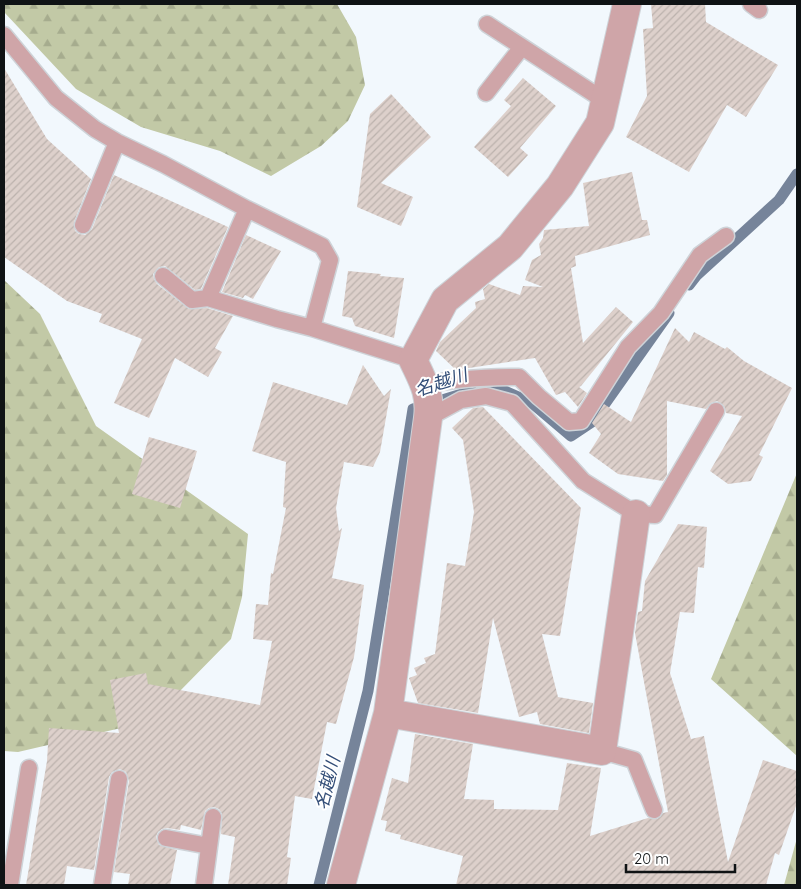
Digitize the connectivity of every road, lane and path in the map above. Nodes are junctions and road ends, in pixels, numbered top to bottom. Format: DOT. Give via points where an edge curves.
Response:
graph roads {
  1 [pos="627,4"];
  2 [pos="487,24"];
  3 [pos="4,35"];
  4 [pos="522,47"];
  5 [pos="11,56"];
  6 [pos="486,93"];
  7 [pos="605,101"];
  8 [pos="117,142"];
  9 [pos="247,209"];
  10 [pos="83,225"];
  11 [pos="726,236"];
  12 [pos="163,276"];
  13 [pos="208,298"];
  14 [pos="312,328"];
  15 [pos="412,360"];
  16 [pos="426,385"];
  17 [pos="716,411"];
  18 [pos="428,418"];
  19 [pos="636,514"];
  20 [pos="388,713"];
  21 [pos="602,751"];
  22 [pos="29,768"];
  23 [pos="119,778"];
  24 [pos="654,810"];
  25 [pos="213,816"];
  26 [pos="166,838"];
  27 [pos="209,846"];
  28 [pos="10,885"];
  29 [pos="102,885"];
  30 [pos="204,885"];
  31 [pos="341,885"];
  1 -- 7 [label="street"];
  2 -- 4 [label="lane"];
  3 -- 5 [label="lane"];
  4 -- 6 [label="lane"];
  4 -- 7 [label="lane"];
  5 -- 8 [label="lane" via="56,98"];
  7 -- 15 [label="street" via="600,123 560,186 510,247 445,300"];
  8 -- 9 [label="lane"];
  8 -- 10 [label="lane"];
  9 -- 13 [label="lane"];
  9 -- 14 [label="lane" via="322,246 330,260"];
  11 -- 16 [label="lane" via="700,255 661,313 628,347 581,421 569,422 519,377 470,378"];
  12 -- 13 [label="lane" via="192,300"];
  13 -- 14 [label="lane"];
  14 -- 15 [label="lane"];
  15 -- 16 [label="street"];
  16 -- 18 [label="street"];
  17 -- 19 [label="lane" via="655,515"];
  18 -- 19 [label="lane" via="461,400 486,396 512,403 583,481"];
  18 -- 20 [label="street"];
  19 -- 21 [label="street"];
  20 -- 21 [label="street"];
  20 -- 31 [label="street"];
  21 -- 24 [label="lane" via="634,760"];
  22 -- 28 [label="lane"];
  23 -- 29 [label="lane"];
  25 -- 27 [label="lane"];
  26 -- 27 [label="lane"];
  27 -- 30 [label="lane"];
}
